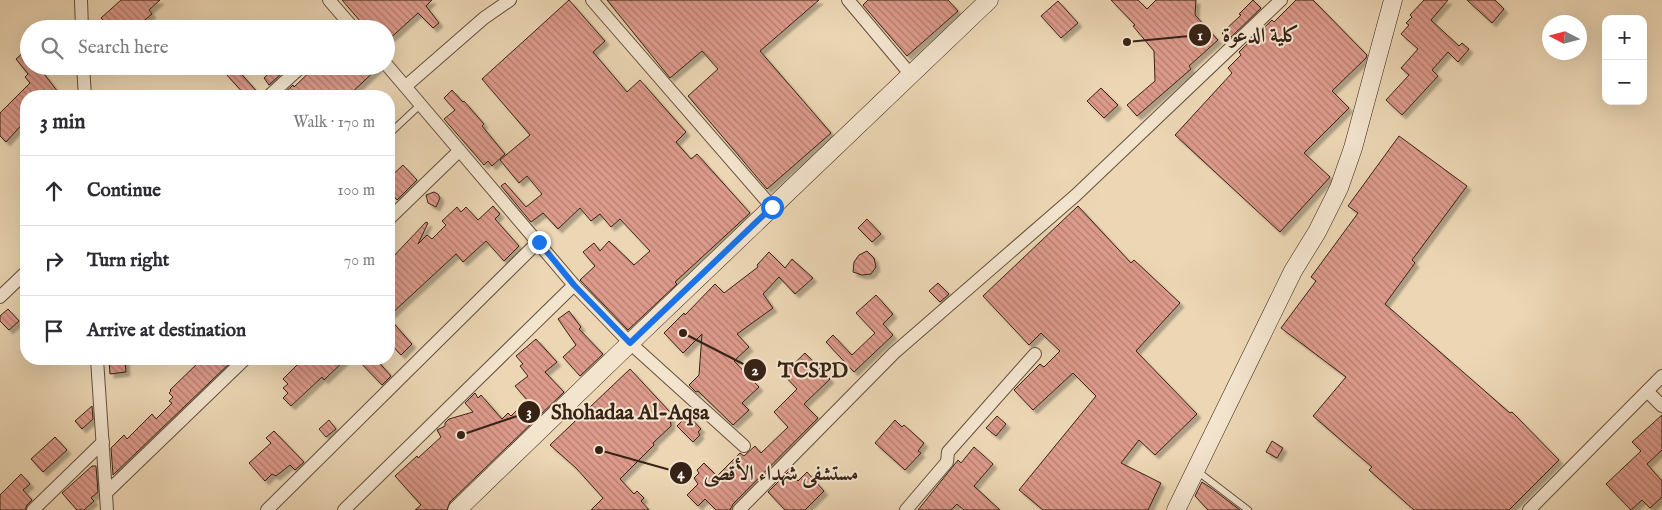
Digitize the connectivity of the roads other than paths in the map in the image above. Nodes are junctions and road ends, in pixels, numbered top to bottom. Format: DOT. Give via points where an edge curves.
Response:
graph roads {
  1 [pos="81,0"];
  2 [pos="329,0"];
  3 [pos="510,0"];
  4 [pos="592,0"];
  5 [pos="848,0"];
  6 [pos="989,0"];
  7 [pos="1281,0"];
  8 [pos="1393,0"];
  9 [pos="82,20"];
  10 [pos="344,20"];
  11 [pos="395,74"];
  12 [pos="84,75"];
  13 [pos="292,75"];
  14 [pos="911,75"];
  15 [pos="406,86"];
  16 [pos="85,90"];
  17 [pos="276,90"];
  18 [pos="422,104"];
  19 [pos="395,129"];
  20 [pos="459,151"];
  21 [pos="772,207"];
  22 [pos="395,213"];
  23 [pos="539,242"];
  24 [pos="20,278"];
  25 [pos="574,285"];
  26 [pos="0,297"];
  27 [pos="630,343"];
  28 [pos="1035,354"];
  29 [pos="97,365"];
  30 [pos="239,365"];
  31 [pos="1662,376"];
  32 [pos="1647,391"];
  33 [pos="1662,406"];
  34 [pos="103,442"];
  35 [pos="744,446"];
  36 [pos="1196,470"];
  37 [pos="106,494"];
  38 [pos="742,508"];
  39 [pos="33,510"];
  40 [pos="107,510"];
  41 [pos="267,510"];
  42 [pos="344,510"];
  43 [pos="457,510"];
  44 [pos="758,510"];
  45 [pos="906,510"];
  46 [pos="1176,510"];
  47 [pos="1248,510"];
  48 [pos="1528,510"];
  1 -- 9 [label="street"];
  2 -- 10 [label="street"];
  3 -- 15 [label="street" via="484,18"];
  4 -- 21 [label="street"];
  5 -- 14 [label="street"];
  6 -- 14 [label="street"];
  7 -- 38 [label="street" via="1076,195 894,353"];
  8 -- 36 [label="street" via="1339,188 1293,271"];
  11 -- 15 [label="street"];
  12 -- 16 [label="street"];
  13 -- 17 [label="street"];
  14 -- 21 [label="street"];
  15 -- 18 [label="street"];
  18 -- 19 [label="lane"];
  18 -- 20 [label="street"];
  20 -- 22 [label="street"];
  20 -- 23 [label="street"];
  21 -- 27 [label="street"];
  23 -- 25 [label="street"];
  23 -- 41 [label="street"];
  24 -- 26 [label="street"];
  25 -- 27 [label="street"];
  25 -- 42 [label="street"];
  27 -- 35 [label="street"];
  27 -- 43 [label="street"];
  28 -- 45 [label="street" via="948,452 947,462"];
  29 -- 34 [label="street"];
  30 -- 37 [label="street"];
  31 -- 32 [label="street"];
  32 -- 33 [label="street"];
  32 -- 48 [label="street"];
  34 -- 37 [label="street"];
  34 -- 39 [label="street"];
  36 -- 46 [label="street"];
  36 -- 47 [label="lane"];
  37 -- 40 [label="street"];
  38 -- 44 [label="street"];
}
